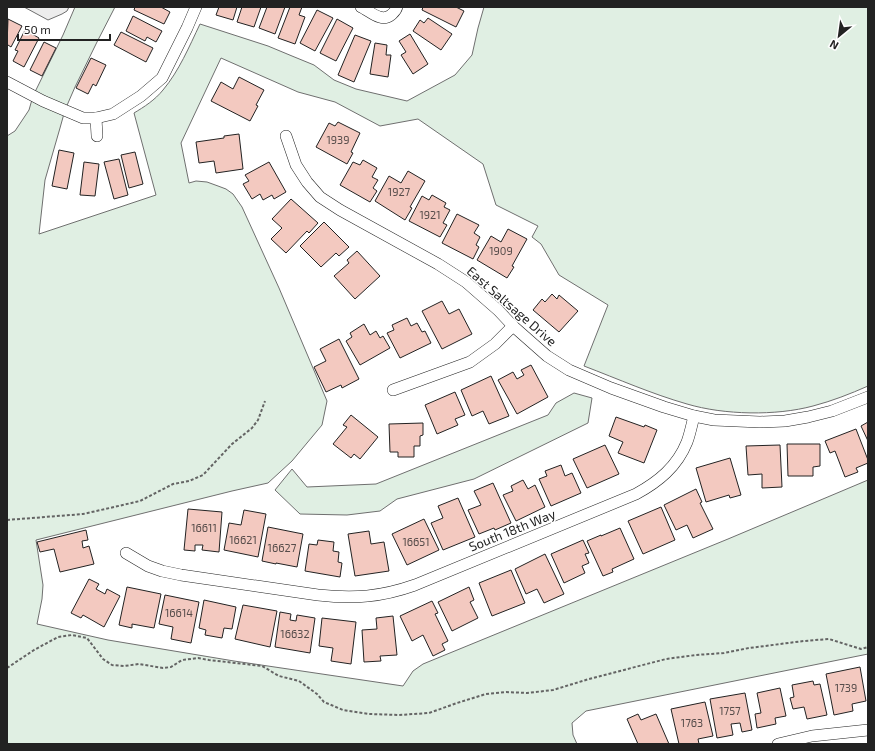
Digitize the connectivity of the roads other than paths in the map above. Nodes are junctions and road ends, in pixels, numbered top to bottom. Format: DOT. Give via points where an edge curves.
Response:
graph roads {
  1 [pos="196,7"];
  2 [pos="361,7"];
  3 [pos="397,7"];
  4 [pos="7,82"];
  5 [pos="96,118"];
  6 [pos="97,136"];
  7 [pos="286,136"];
  8 [pos="513,326"];
  9 [pos="393,390"];
  10 [pos="868,397"];
  11 [pos="694,416"];
  12 [pos="126,552"];
  13 [pos="868,730"];
  14 [pos="778,744"];
  1 -- 5 [label="street" via="162,78 125,107 113,114"];
  2 -- 3 [label="street" via="377,17 388,17"];
  4 -- 5 [label="street" via="42,101 83,118"];
  5 -- 6 [label="street"];
  7 -- 8 [label="street, East Saltsage Drive" via="296,166 320,198 466,282"];
  8 -- 9 [label="street" via="495,344 470,362"];
  8 -- 11 [label="street, East Saltsage Drive" via="547,356 569,370 611,388"];
  10 -- 11 [label="street" via="832,411 785,420 714,420"];
  11 -- 12 [label="street, South 18th Way" via="687,442 677,460 668,472 649,487 398,591 352,598 318,595 181,575 148,566"];
  13 -- 14 [label="street" via="812,736"];
}
